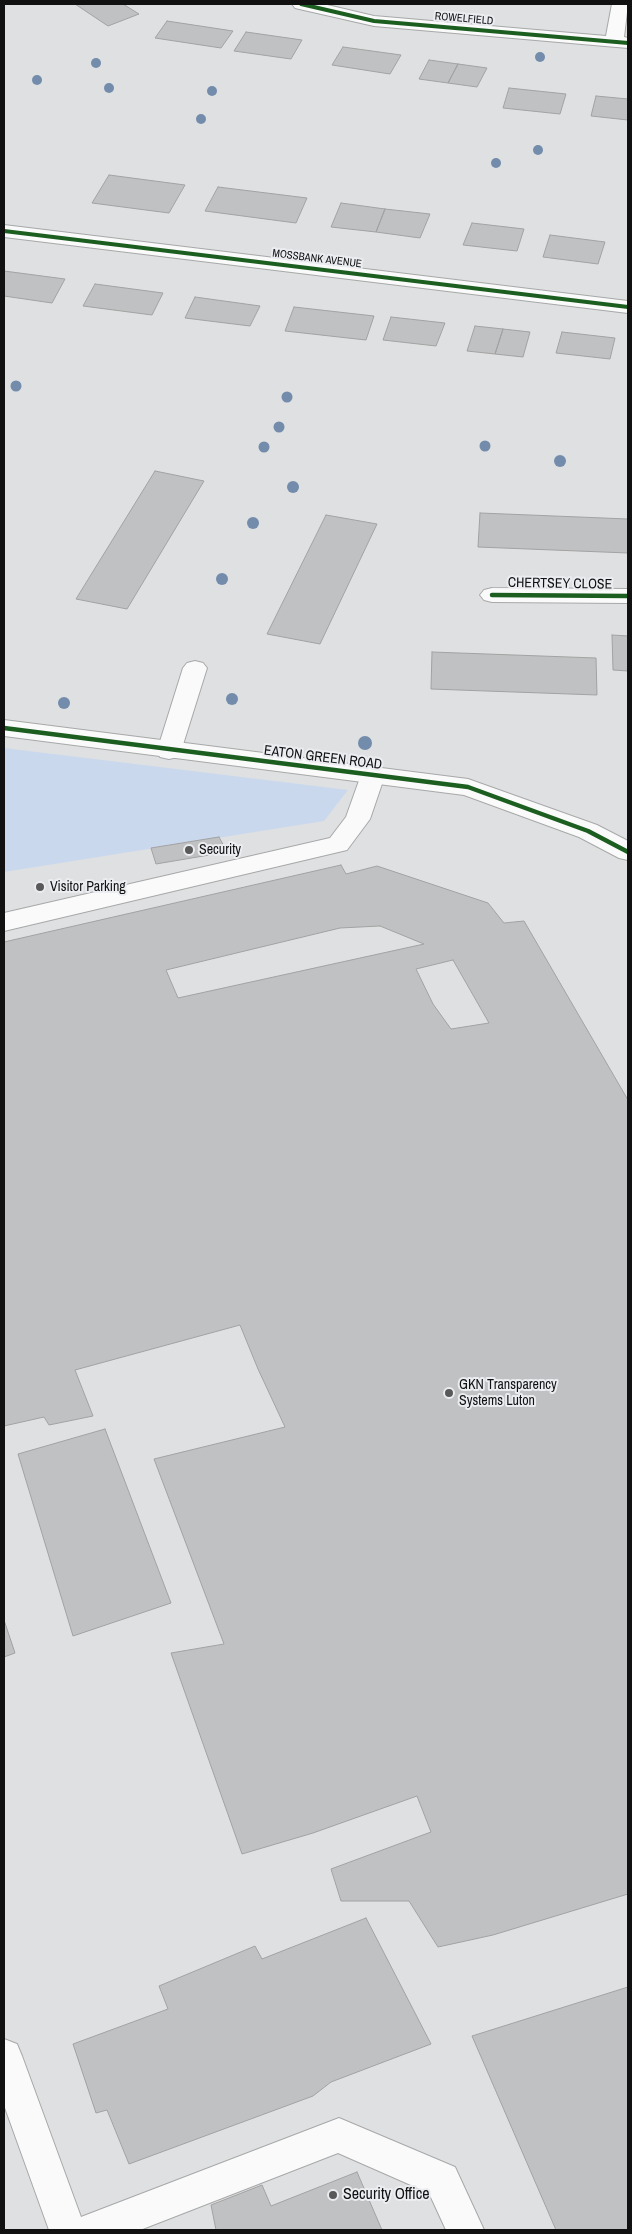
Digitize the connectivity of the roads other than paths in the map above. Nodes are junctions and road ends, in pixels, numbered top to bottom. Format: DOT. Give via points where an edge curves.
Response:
graph roads {
  1 [pos="300,4"];
  2 [pos="621,4"];
  3 [pos="621,42"];
  4 [pos="4,231"];
  5 [pos="628,307"];
  6 [pos="492,595"];
  7 [pos="628,596"];
  8 [pos="196,668"];
  9 [pos="4,728"];
  10 [pos="169,751"];
  11 [pos="373,775"];
  12 [pos="628,852"];
  13 [pos="628,866"];
  14 [pos="628,871"];
  15 [pos="4,922"];
  16 [pos="4,2056"];
  17 [pos="67,2230"];
  18 [pos="94,2230"];
  19 [pos="465,2230"];
  1 -- 3 [label="street, ROWELFIELD" via="374,21"];
  2 -- 3 [label="street"];
  4 -- 5 [label="street, MOSSBANK AVENUE"];
  6 -- 7 [label="street, CHERTSEY CLOSE"];
  8 -- 10 [label="street"];
  9 -- 10 [label="street, EATON GREEN ROAD"];
  10 -- 11 [label="street, EATON GREEN ROAD"];
  11 -- 12 [label="street, EATON GREEN ROAD" via="468,787 588,831"];
  11 -- 15 [label="street" via="358,819 338,844"];
  13 -- 14 [label="street"];
  16 -- 17 [label="street"];
  18 -- 19 [label="street" via="339,2136 442,2180"];
}
